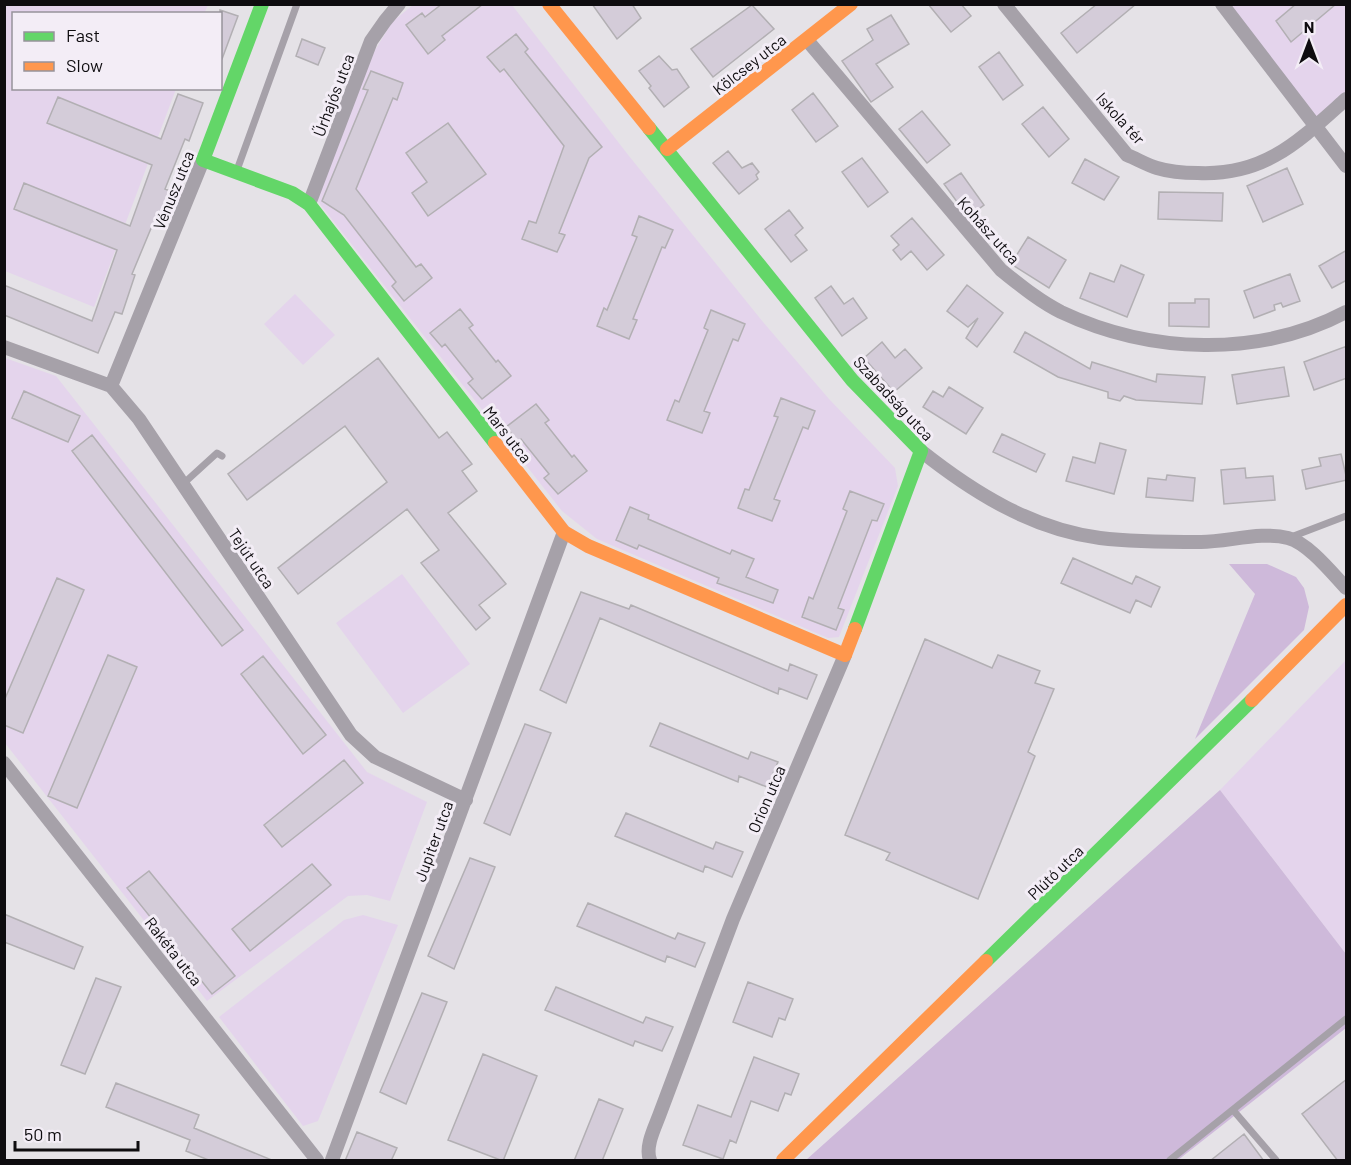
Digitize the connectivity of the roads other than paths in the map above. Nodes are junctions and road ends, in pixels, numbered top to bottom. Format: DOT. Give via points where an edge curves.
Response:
graph roads {
  1 [pos="262,4"];
  2 [pos="297,4"];
  3 [pos="399,4"];
  4 [pos="549,4"];
  5 [pos="851,4"];
  6 [pos="1004,4"];
  7 [pos="1222,4"];
  8 [pos="807,40"];
  9 [pos="1347,99"];
  10 [pos="1315,127"];
  11 [pos="667,149"];
  12 [pos="203,160"];
  13 [pos="1347,166"];
  14 [pos="236,172"];
  15 [pos="309,204"];
  16 [pos="1347,312"];
  17 [pos="4,347"];
  18 [pos="111,386"];
  19 [pos="921,451"];
  20 [pos="222,456"];
  21 [pos="183,484"];
  22 [pos="1347,516"];
  23 [pos="564,532"];
  24 [pos="1289,538"];
  25 [pos="1347,588"];
  26 [pos="1347,605"];
  27 [pos="845,654"];
  28 [pos="4,763"];
  29 [pos="466,800"];
  30 [pos="1347,1019"];
  31 [pos="1233,1110"];
  32 [pos="317,1161"];
  33 [pos="332,1161"];
  34 [pos="650,1161"];
  35 [pos="783,1161"];
  36 [pos="1170,1161"];
  37 [pos="1276,1161"];
  1 -- 12 [label="street, Vénusz utca"];
  2 -- 14 [label="lane"];
  3 -- 15 [label="street, Űrhajós utca" via="371,41"];
  4 -- 11 [label="street, Szabadság utca"];
  5 -- 8 [label="street, Kölcsey utca"];
  6 -- 10 [label="street, Iskola tér" via="1127,155 1156,168 1214,174 1243,170 1286,149"];
  7 -- 10 [label="street"];
  8 -- 11 [label="street, Kölcsey utca"];
  8 -- 16 [label="street, Kohász utca" via="1001,270 1060,311 1133,336 1203,345 1238,345 1279,338 1320,326"];
  9 -- 10 [label="street, Iskola tér"];
  10 -- 13 [label="street"];
  11 -- 19 [label="street, Szabadság utca" via="852,380"];
  12 -- 14 [label="street, Mars utca"];
  12 -- 18 [label="street, Vénusz utca"];
  14 -- 15 [label="street, Mars utca"];
  15 -- 23 [label="street, Mars utca"];
  17 -- 18 [label="street, Tejút utca"];
  18 -- 21 [label="street, Tejút utca" via="139,419"];
  19 -- 24 [label="street, Szabadság utca" via="953,477 1010,510 1072,532 1099,538 1172,542"];
  19 -- 27 [label="street, Orion utca"];
  20 -- 21 [label="lane" via="217,453"];
  21 -- 29 [label="street, Tejút utca" via="351,735 375,758"];
  22 -- 24 [label="lane"];
  23 -- 27 [label="street, Mars utca" via="588,546"];
  23 -- 29 [label="street, Jupiter utca"];
  24 -- 25 [label="street" via="1306,548"];
  26 -- 35 [label="street, Plútó utca"];
  27 -- 34 [label="street, Orion utca" via="734,919 656,1124"];
  28 -- 32 [label="street, Rakéta utca"];
  29 -- 33 [label="street, Jupiter utca"];
  30 -- 31 [label="lane"];
  31 -- 36 [label="lane"];
  31 -- 37 [label="lane"];
}
